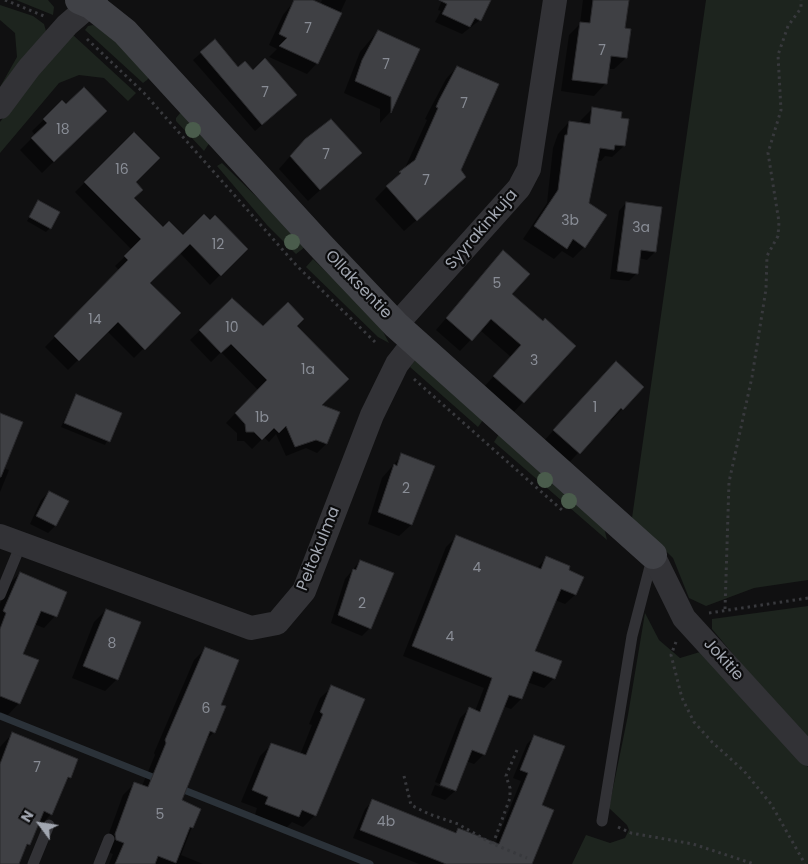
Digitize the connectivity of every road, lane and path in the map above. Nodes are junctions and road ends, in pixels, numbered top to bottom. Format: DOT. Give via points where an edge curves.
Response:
graph roads {
  1 [pos="555,0"];
  2 [pos="801,0"];
  3 [pos="89,2"];
  4 [pos="0,107"];
  5 [pos="405,333"];
  6 [pos="11,540"];
  7 [pos="653,555"];
  8 [pos="0,595"];
  9 [pos="808,598"];
  10 [pos="725,609"];
  11 [pos="684,618"];
  12 [pos="517,750"];
  13 [pos="808,754"];
  14 [pos="404,776"];
  15 [pos="602,821"];
  16 [pos="49,825"];
  17 [pos="109,839"];
  18 [pos="493,844"];
  19 [pos="527,858"];
  20 [pos="33,864"];
  21 [pos="99,864"];
  22 [pos="754,864"];
  23 [pos="805,864"];
  1 -- 5 [label="street, Syyrakinkuja" via="529,169 519,188"];
  2 -- 10 [label="path" via="801,8 788,26 778,55 781,110 768,153 779,222 778,236 767,256 766,289 752,377 728,482"];
  3 -- 4 [label="street" via="29,68"];
  3 -- 5 [label="street, Ollaksentie" via="125,32"];
  5 -- 6 [label="street, Peltokulma" via="397,364 372,414 304,591 277,623 251,628"];
  5 -- 7 [label="street, Ollaksentie"];
  6 -- 8 [label="lane"];
  7 -- 11 [label="street, Jokitie"];
  7 -- 15 [label="lane" via="632,636"];
  9 -- 10 [label="path"];
  10 -- 11 [label="path"];
  11 -- 13 [label="street, Jokitie"];
  11 -- 23 [label="path" via="671,655 682,698 694,722 771,804"];
  12 -- 18 [label="path" via="506,776 510,798"];
  14 -- 18 [label="path" via="411,805 458,824"];
  15 -- 22 [label="path" via="631,833 693,844"];
  16 -- 20 [label="lane"];
  17 -- 21 [label="lane"];
  18 -- 19 [label="path"];
}
